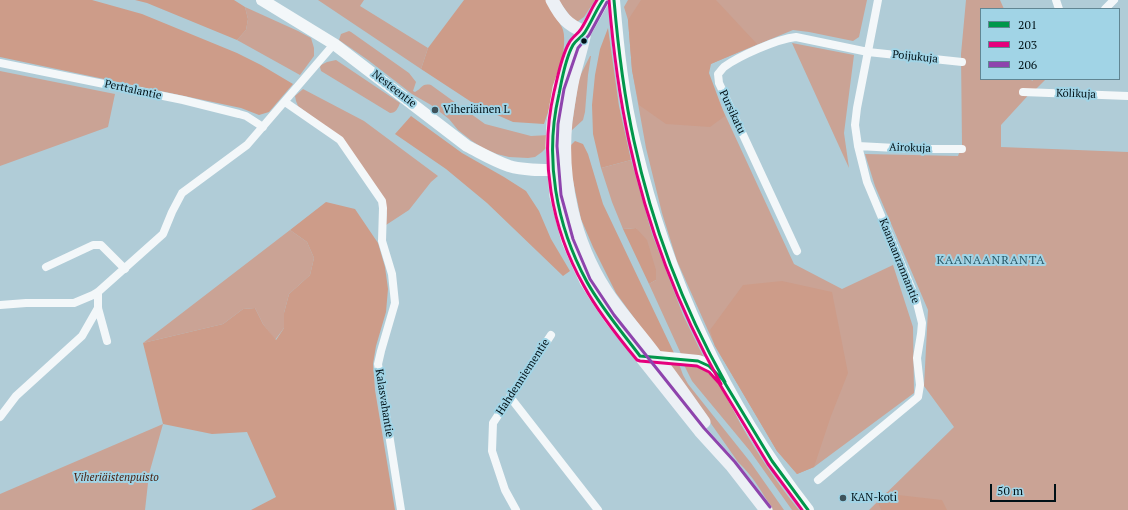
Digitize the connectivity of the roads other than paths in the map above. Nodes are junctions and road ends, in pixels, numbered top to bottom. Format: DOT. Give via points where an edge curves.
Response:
graph roads {
  1 [pos="262,0"];
  2 [pos="552,0"];
  3 [pos="603,0"];
  4 [pos="614,0"];
  5 [pos="878,0"];
  6 [pos="1114,0"];
  7 [pos="1107,8"];
  8 [pos="585,32"];
  9 [pos="334,44"];
  10 [pos="868,52"];
  11 [pos="0,62"];
  12 [pos="962,62"];
  13 [pos="1023,92"];
  14 [pos="1128,96"];
  15 [pos="285,102"];
  16 [pos="263,127"];
  17 [pos="858,146"];
  18 [pos="962,149"];
  19 [pos="560,170"];
  20 [pos="797,252"];
  21 [pos="46,267"];
  22 [pos="125,269"];
  23 [pos="96,293"];
  24 [pos="0,305"];
  25 [pos="98,308"];
  26 [pos="551,335"];
  27 [pos="107,341"];
  28 [pos="640,356"];
  29 [pos="657,357"];
  30 [pos="723,380"];
  31 [pos="510,397"];
  32 [pos="0,417"];
  33 [pos="731,465"];
  34 [pos="818,480"];
  35 [pos="401,510"];
  36 [pos="516,510"];
  37 [pos="598,510"];
  38 [pos="766,510"];
  39 [pos="808,510"];
  1 -- 9 [label="main road, Nesteentie"];
  2 -- 8 [label="main road" via="566,22"];
  3 -- 8 [label="main road"];
  4 -- 30 [label="main road" via="634,142 652,210 685,299"];
  5 -- 10 [label="street, Kaanaanrannantie"];
  6 -- 7 [label="street"];
  8 -- 19 [label="main road" via="574,45 558,94 552,146"];
  9 -- 15 [label="street"];
  9 -- 19 [label="main road, Nesteentie" via="467,146 510,166"];
  10 -- 12 [label="street, Poijukuja"];
  10 -- 17 [label="street, Kaanaanrannantie" via="856,108"];
  10 -- 20 [label="street, Pursikatu" via="796,36 742,56 718,74 719,83"];
  11 -- 16 [label="street, Perttalantie" via="239,114"];
  13 -- 14 [label="street, Kölikuja"];
  15 -- 16 [label="street"];
  15 -- 35 [label="street, Kalasvahantie" via="340,140 382,201 382,241 392,274 395,302 378,364"];
  16 -- 22 [label="street" via="247,145 182,193 163,234"];
  17 -- 18 [label="street, Airokuja"];
  17 -- 34 [label="street, Kaanaanrannantie" via="867,182 916,299 922,323 917,358 920,385 918,397"];
  19 -- 28 [label="main road" via="556,196 568,241 596,297"];
  19 -- 29 [label="main road" via="576,227 590,263 607,291"];
  21 -- 22 [label="street" via="93,245 101,245"];
  22 -- 23 [label="street"];
  23 -- 24 [label="street" via="74,303"];
  23 -- 25 [label="street"];
  25 -- 27 [label="street"];
  25 -- 32 [label="street" via="82,336 16,396"];
  26 -- 31 [label="street, Hahdenniementie"];
  28 -- 29 [label="main road"];
  28 -- 33 [label="main road" via="700,431"];
  29 -- 30 [label="main road" via="707,364"];
  29 -- 33 [label="main road" via="707,426"];
  30 -- 39 [label="main road" via="772,461"];
  31 -- 36 [label="street, Hahdenniementie" via="493,423 492,451 505,490"];
  31 -- 37 [label="street"];
  33 -- 38 [label="main road"];
}
